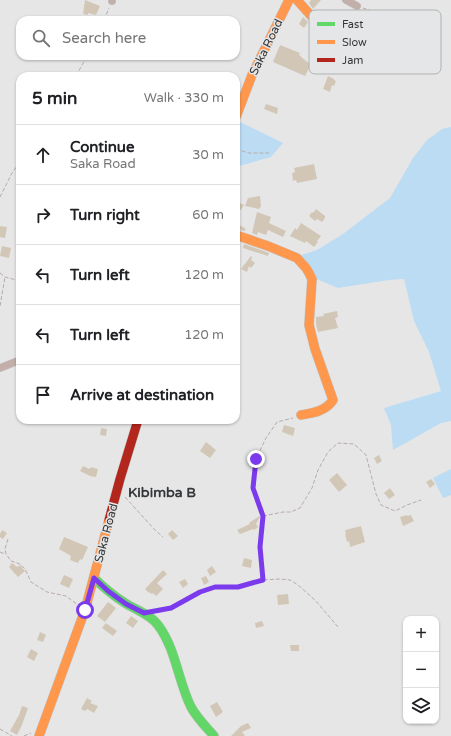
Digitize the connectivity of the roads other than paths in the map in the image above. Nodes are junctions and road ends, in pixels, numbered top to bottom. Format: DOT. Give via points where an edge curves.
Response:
graph roads {
  1 [pos="289,0"];
  2 [pos="297,0"];
  3 [pos="346,0"];
  4 [pos="357,6"];
  5 [pos="309,13"];
  6 [pos="240,106"];
  7 [pos="240,236"];
  8 [pos="16,362"];
  9 [pos="0,368"];
  10 [pos="301,416"];
  11 [pos="137,424"];
  12 [pos="94,578"];
  13 [pos="39,736"];
  14 [pos="214,736"];
  1 -- 6 [label="street, Saka Road" via="252,75"];
  2 -- 5 [label="street"];
  3 -- 4 [label="street"];
  7 -- 10 [label="street" via="296,258 312,279 309,325 333,400 327,408"];
  8 -- 9 [label="street"];
  11 -- 12 [label="street, Saka Road"];
  12 -- 13 [label="street, Saka Road" via="85,610"];
  12 -- 14 [label="street" via="108,591 157,624 163,633 190,706"];
}
